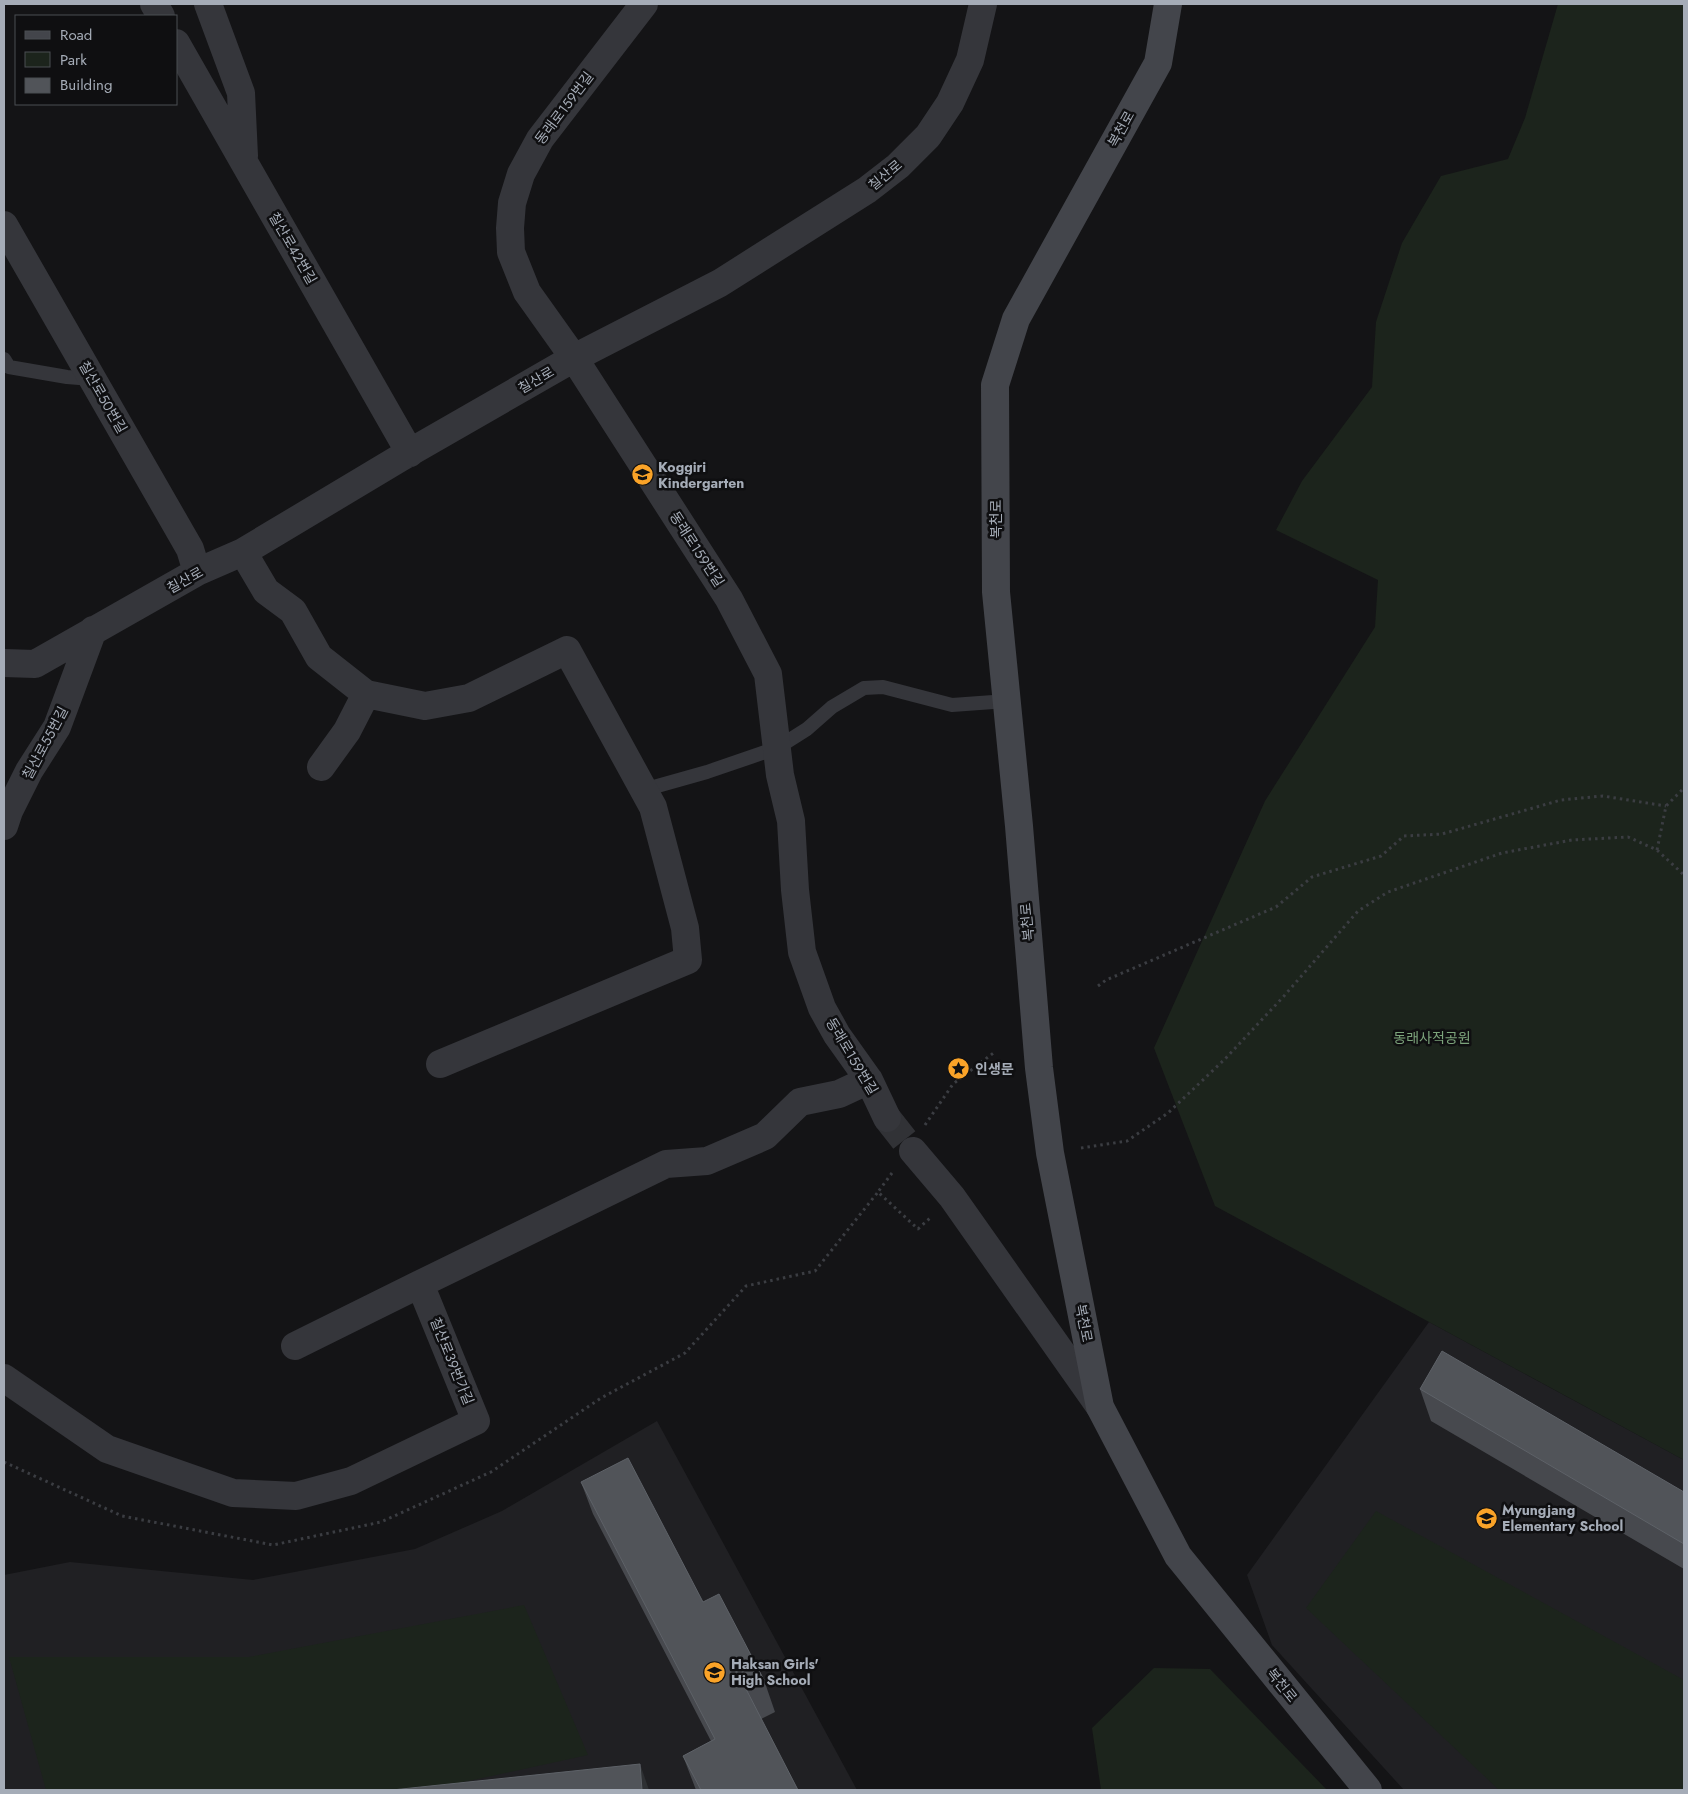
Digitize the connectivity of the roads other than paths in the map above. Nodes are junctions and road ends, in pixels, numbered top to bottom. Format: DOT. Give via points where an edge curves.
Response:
graph roads {
  1 [pos="154,4"];
  2 [pos="208,4"];
  3 [pos="644,4"];
  4 [pos="983,4"];
  5 [pos="1168,4"];
  6 [pos="160,15"];
  7 [pos="178,46"];
  8 [pos="244,162"];
  9 [pos="4,225"];
  10 [pos="574,358"];
  11 [pos="4,359"];
  12 [pos="92,379"];
  13 [pos="410,452"];
  14 [pos="243,552"];
  15 [pos="197,572"];
  16 [pos="93,630"];
  17 [pos="4,663"];
  18 [pos="366,694"];
  19 [pos="1007,701"];
  20 [pos="777,748"];
  21 [pos="321,766"];
  22 [pos="643,790"];
  23 [pos="4,826"];
  24 [pos="440,1064"];
  25 [pos="869,1080"];
  26 [pos="887,1118"];
  27 [pos="913,1151"];
  28 [pos="420,1284"];
  29 [pos="294,1346"];
  30 [pos="4,1378"];
  31 [pos="1100,1407"];
  32 [pos="1368,1790"];
  1 -- 6 [label="street"];
  2 -- 8 [label="street" via="241,93"];
  3 -- 10 [label="street, 동래로159번길" via="540,139 521,174 512,203 511,252 527,292"];
  4 -- 10 [label="street, 칠산로" via="970,60 950,103 928,136 898,166 867,190 720,283"];
  5 -- 19 [label="street, 복천로" via="1158,63 1016,319 996,385 996,592"];
  7 -- 8 [label="street, 칠산로42번길"];
  8 -- 13 [label="street, 칠산로42번길"];
  9 -- 12 [label="street, 칠산로50번길"];
  10 -- 13 [label="street, 칠산로"];
  10 -- 20 [label="street, 동래로159번길" via="729,599 751,640 768,674"];
  11 -- 12 [label="lane" via="9,368"];
  12 -- 15 [label="street, 칠산로50번길" via="190,549"];
  13 -- 14 [label="street, 칠산로"];
  14 -- 15 [label="street, 칠산로"];
  14 -- 18 [label="street" via="266,591 293,611 319,657"];
  15 -- 16 [label="street, 칠산로"];
  16 -- 17 [label="street, 칠산로" via="35,664"];
  16 -- 23 [label="street, 칠산로55번길" via="57,727 29,771"];
  18 -- 21 [label="street" via="347,731"];
  18 -- 22 [label="street" via="424,706 469,698 567,650"];
  19 -- 20 [label="lane" via="952,705 883,687 864,688 832,707"];
  19 -- 31 [label="street, 복천로" via="1039,1068 1050,1153"];
  20 -- 22 [label="lane"];
  20 -- 25 [label="street, 동래로159번길" via="791,822 802,952 826,1014"];
  22 -- 24 [label="street" via="653,807 685,928 688,960"];
  25 -- 26 [label="street, 동래로159번길"];
  25 -- 28 [label="street" via="839,1094 800,1102 765,1136 707,1160 666,1164"];
  27 -- 31 [label="street" via="952,1197"];
  28 -- 29 [label="street"];
  28 -- 30 [label="street, 칠산로39번가길" via="476,1421 351,1481 296,1496 233,1493 107,1450"];
  31 -- 32 [label="street, 복천로" via="1178,1556"];
}
